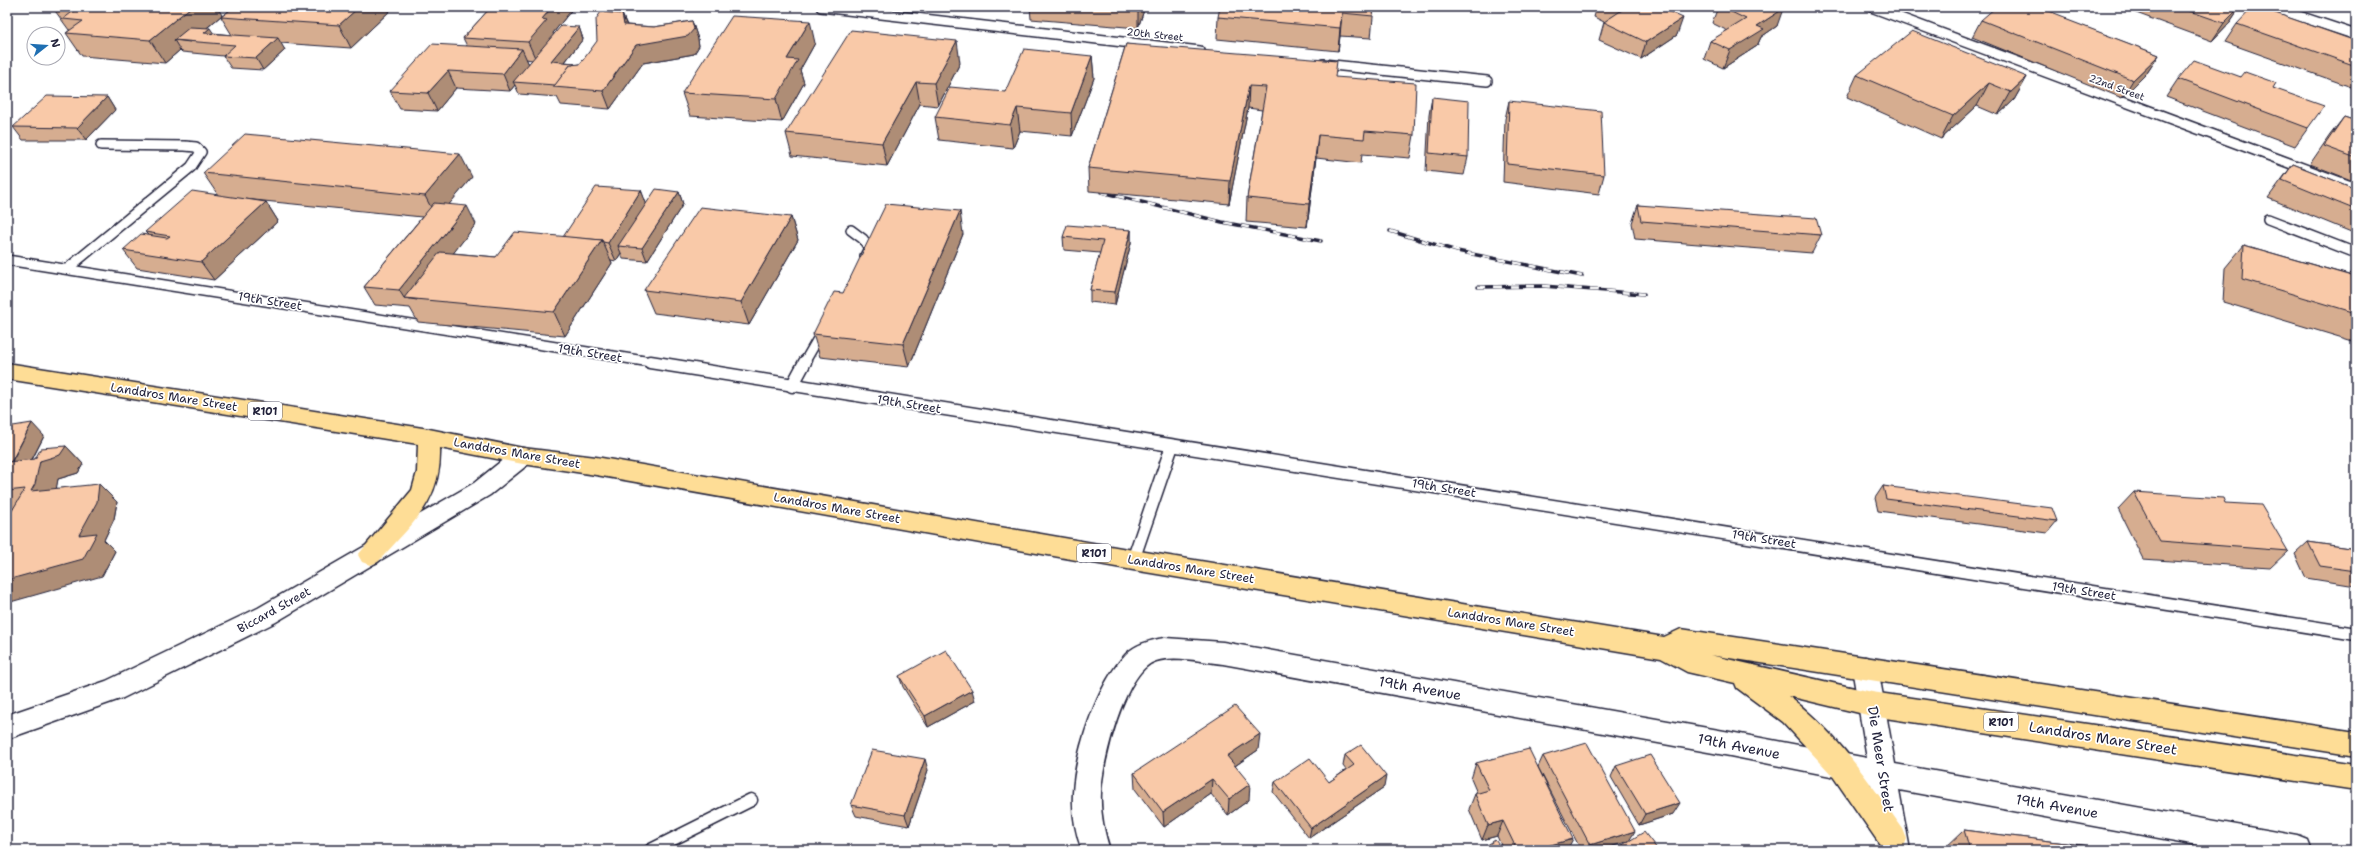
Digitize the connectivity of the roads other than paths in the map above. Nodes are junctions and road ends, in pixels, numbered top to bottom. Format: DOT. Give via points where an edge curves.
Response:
graph roads {
  1 [pos="821,7"];
  2 [pos="1870,7"];
  3 [pos="2272,7"];
  4 [pos="2356,34"];
  5 [pos="1210,52"];
  6 [pos="1310,63"];
  7 [pos="1487,81"];
  8 [pos="101,144"];
  9 [pos="2356,188"];
  10 [pos="2268,219"];
  11 [pos="851,230"];
  12 [pos="2356,253"];
  13 [pos="7,260"];
  14 [pos="861,262"];
  15 [pos="67,269"];
  16 [pos="830,318"];
  17 [pos="7,371"];
  18 [pos="792,386"];
  19 [pos="429,437"];
  20 [pos="1172,446"];
  21 [pos="523,456"];
  22 [pos="370,555"];
  23 [pos="1133,560"];
  24 [pos="2356,634"];
  25 [pos="1666,648"];
  26 [pos="1866,668"];
  27 [pos="1734,673"];
  28 [pos="1872,704"];
  29 [pos="7,727"];
  30 [pos="2356,744"];
  31 [pos="1842,766"];
  32 [pos="1883,774"];
  33 [pos="2356,777"];
  34 [pos="751,800"];
  35 [pos="1895,845"];
  36 [pos="651,850"];
  37 [pos="1096,850"];
  38 [pos="2298,850"];
  1 -- 5 [label="lane, 20th Street"];
  2 -- 9 [label="lane, 22nd Street"];
  3 -- 4 [label="lane"];
  6 -- 7 [label="lane"];
  8 -- 15 [label="lane" via="185,146 196,147 201,152 191,167"];
  10 -- 12 [label="lane"];
  11 -- 14 [label="lane" via="863,239 869,248"];
  13 -- 15 [label="lane, 19th Street"];
  15 -- 18 [label="lane, 19th Street"];
  16 -- 18 [label="lane"];
  17 -- 19 [label="main road, Landdros Mare Street / R101"];
  18 -- 20 [label="lane, 19th Street"];
  19 -- 21 [label="main road, Landdros Mare Street / R101"];
  19 -- 22 [label="main road" via="430,468 420,497"];
  20 -- 23 [label="lane"];
  20 -- 24 [label="lane, 19th Street"];
  21 -- 22 [label="street, Biccard Street" via="482,489"];
  21 -- 23 [label="main road, Landdros Mare Street / R101"];
  22 -- 29 [label="street, Biccard Street" via="267,615 182,658 114,690"];
  23 -- 25 [label="main road, Landdros Mare Street / R101"];
  25 -- 26 [label="main road" via="1681,640"];
  25 -- 27 [label="main road, Landdros Mare Street / R101" via="1687,661"];
  26 -- 28 [label="street, Die Meer Street"];
  26 -- 30 [label="main road"];
  27 -- 28 [label="main road, Landdros Mare Street / R101"];
  27 -- 31 [label="main road" via="1792,714"];
  28 -- 32 [label="street, Die Meer Street"];
  28 -- 33 [label="main road, Landdros Mare Street / R101"];
  31 -- 32 [label="street, 19th Avenue"];
  31 -- 35 [label="main road"];
  31 -- 37 [label="street, 19th Avenue" via="1223,653 1178,649 1147,653 1128,667 1115,693 1093,749 1087,793 1092,839"];
  32 -- 35 [label="street, Die Meer Street"];
  32 -- 38 [label="street, 19th Avenue"];
  34 -- 36 [label="lane"];
}
